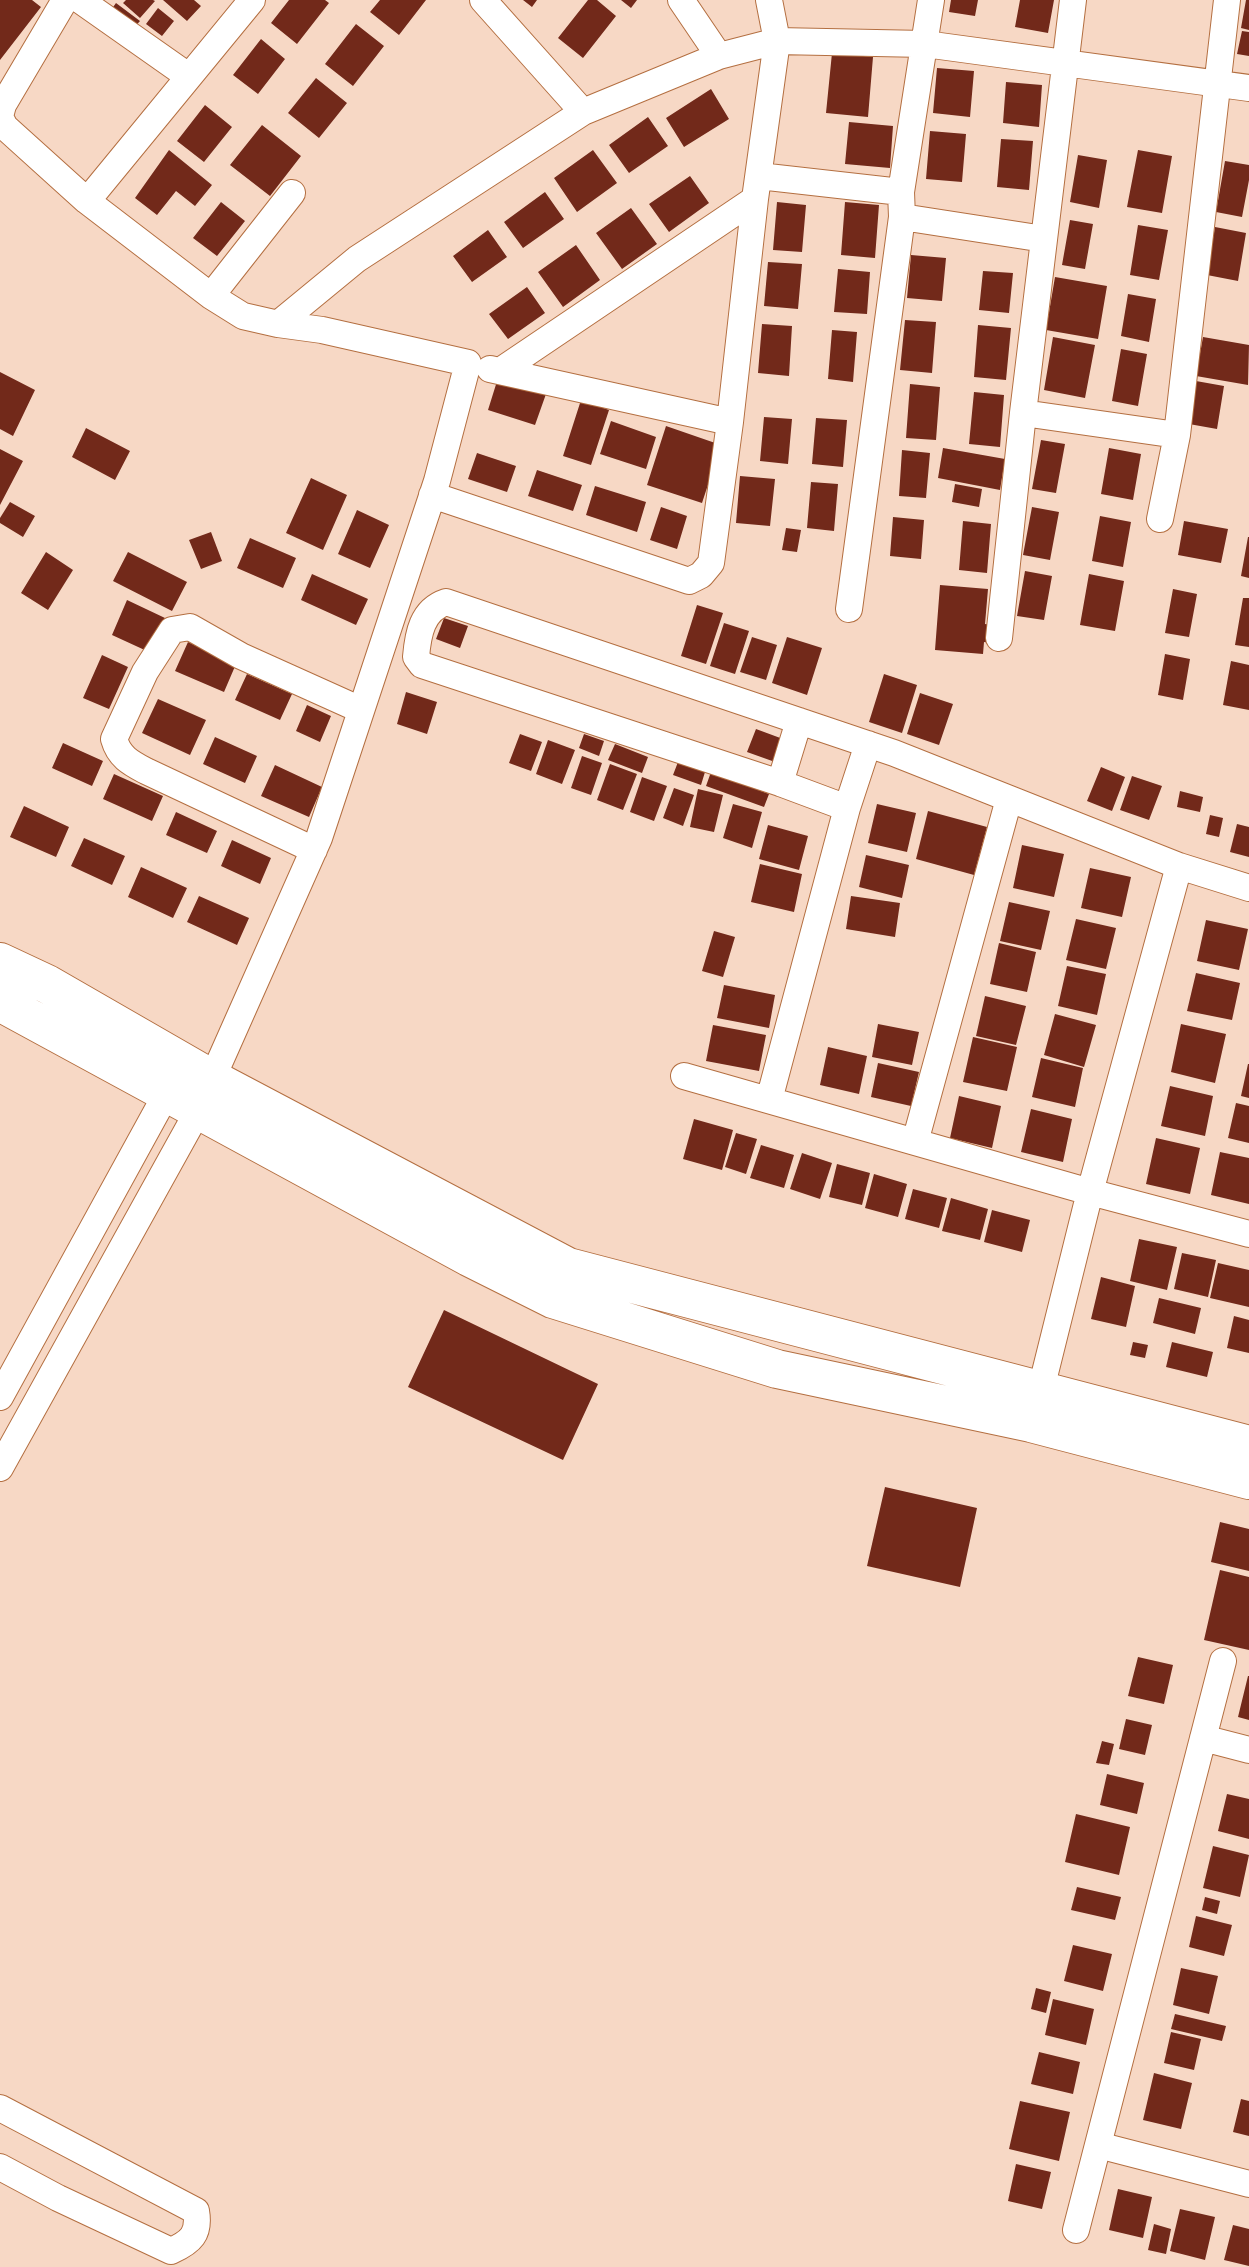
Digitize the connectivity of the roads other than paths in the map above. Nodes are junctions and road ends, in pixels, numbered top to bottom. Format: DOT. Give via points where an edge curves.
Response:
graph roads {
  1 [pos="65,0"];
  2 [pos="80,0"];
  3 [pos="252,0"];
  4 [pos="483,0"];
  5 [pos="681,0"];
  6 [pos="769,0"];
  7 [pos="931,0"];
  8 [pos="1073,0"];
  9 [pos="1227,0"];
  10 [pos="777,41"];
  11 [pos="925,44"];
  12 [pos="719,56"];
  13 [pos="1065,63"];
  14 [pos="188,76"];
  15 [pos="1217,84"];
  16 [pos="1249,88"];
  17 [pos="583,112"];
  18 [pos="0,117"];
  19 [pos="757,188"];
  20 [pos="292,193"];
  21 [pos="87,201"];
  22 [pos="902,204"];
  23 [pos="1044,239"];
  24 [pos="211,296"];
  25 [pos="278,324"];
  26 [pos="468,363"];
  27 [pos="500,371"];
  28 [pos="1023,414"];
  29 [pos="730,422"];
  30 [pos="1177,435"];
  31 [pos="432,495"];
  32 [pos="1160,519"];
  33 [pos="849,609"];
  34 [pos="999,638"];
  35 [pos="361,710"];
  36 [pos="799,720"];
  37 [pos="868,744"];
  38 [pos="780,783"];
  39 [pos="1009,799"];
  40 [pos="847,808"];
  41 [pos="314,850"];
  42 [pos="1179,866"];
  43 [pos="1249,888"];
  44 [pos="0,962"];
  45 [pos="0,1002"];
  46 [pos="684,1076"];
  47 [pos="190,1085"];
  48 [pos="769,1100"];
  49 [pos="915,1142"];
  50 [pos="1090,1192"];
  51 [pos="1249,1234"];
  52 [pos="0,1397"];
  53 [pos="1036,1407"];
  54 [pos="1249,1445"];
  55 [pos="0,1468"];
  56 [pos="1249,1480"];
  57 [pos="1223,1661"];
  58 [pos="1203,1738"];
  59 [pos="1249,1751"];
  60 [pos="0,2108"];
  61 [pos="1098,2145"];
  62 [pos="0,2167"];
  63 [pos="1249,2184"];
  64 [pos="1076,2230"];
  1 -- 18 [label="street"];
  2 -- 14 [label="street"];
  3 -- 14 [label="street"];
  4 -- 17 [label="street"];
  5 -- 12 [label="street"];
  6 -- 10 [label="street"];
  7 -- 11 [label="street"];
  8 -- 13 [label="street"];
  9 -- 15 [label="street"];
  10 -- 11 [label="street"];
  10 -- 12 [label="street"];
  10 -- 19 [label="street"];
  11 -- 13 [label="street"];
  11 -- 22 [label="street"];
  12 -- 17 [label="street"];
  13 -- 15 [label="street"];
  13 -- 23 [label="street"];
  14 -- 21 [label="street"];
  15 -- 16 [label="street"];
  15 -- 30 [label="street"];
  17 -- 25 [label="street" via="357,259"];
  18 -- 21 [label="street" via="5,127"];
  19 -- 22 [label="street"];
  19 -- 27 [label="street"];
  19 -- 29 [label="street"];
  20 -- 24 [label="street"];
  21 -- 24 [label="street"];
  22 -- 23 [label="street"];
  22 -- 33 [label="street"];
  23 -- 28 [label="street"];
  24 -- 25 [label="street" via="243,316"];
  25 -- 26 [label="street"];
  26 -- 27 [label="street"];
  26 -- 31 [label="street"];
  27 -- 29 [label="street"];
  28 -- 30 [label="street"];
  28 -- 34 [label="street"];
  29 -- 31 [label="street" via="711,563 689,581"];
  30 -- 32 [label="street"];
  31 -- 35 [label="street"];
  35 -- 41 [label="street"];
  35 -- 41 [label="street" via="241,656 190,627 181,627 172,630 145,672 114,739 124,759"];
  36 -- 37 [label="street"];
  36 -- 38 [label="street"];
  36 -- 38 [label="street" via="446,602 433,606 424,618 416,657 422,665"];
  37 -- 39 [label="street"];
  37 -- 40 [label="street"];
  38 -- 40 [label="street"];
  39 -- 42 [label="street"];
  39 -- 49 [label="street"];
  40 -- 48 [label="street"];
  41 -- 47 [label="street"];
  42 -- 43 [label="street"];
  42 -- 50 [label="street"];
  44 -- 47 [label="street" via="47,984"];
  45 -- 47 [label="street"];
  46 -- 48 [label="street"];
  47 -- 52 [label="street"];
  47 -- 53 [label="street" via="568,1268"];
  47 -- 55 [label="street"];
  48 -- 49 [label="street"];
  49 -- 50 [label="street"];
  50 -- 51 [label="street"];
  50 -- 53 [label="street"];
  53 -- 54 [label="street"];
  53 -- 56 [label="street"];
  57 -- 58 [label="street"];
  58 -- 59 [label="street"];
  58 -- 61 [label="street"];
  60 -- 62 [label="street" via="197,2211 198,2224 189,2243 171,2251"];
  61 -- 63 [label="street"];
  61 -- 64 [label="street"];
}
